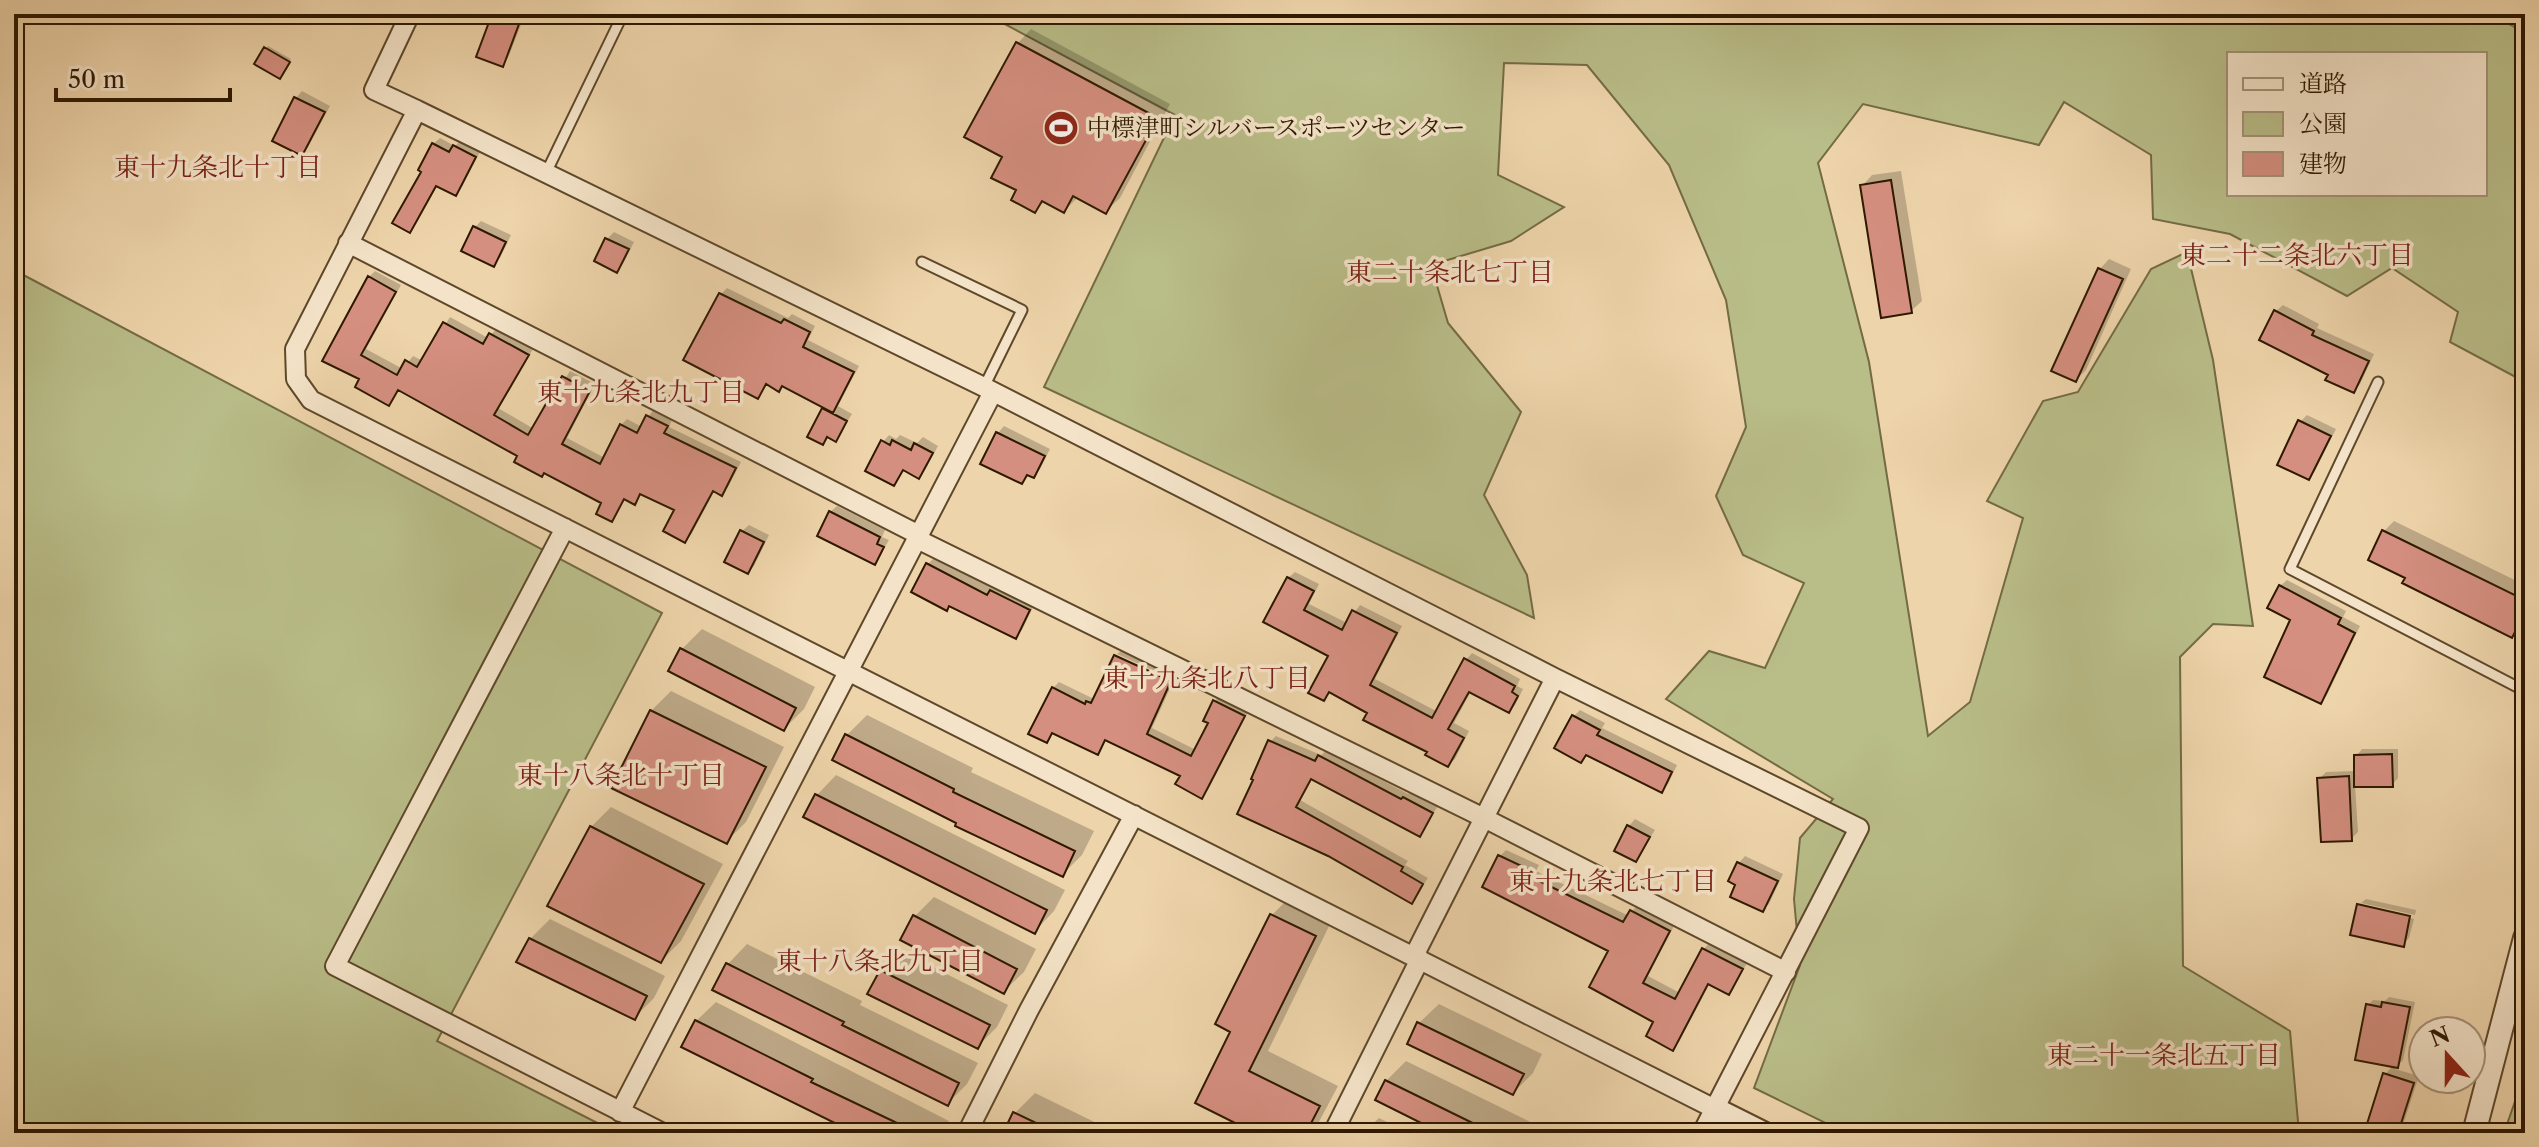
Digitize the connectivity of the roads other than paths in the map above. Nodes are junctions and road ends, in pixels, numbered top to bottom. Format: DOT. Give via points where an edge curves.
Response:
graph roads {
  1 [pos="410,14"];
  2 [pos="623,14"];
  3 [pos="417,110"];
  4 [pos="546,173"];
  5 [pos="348,243"];
  6 [pos="922,262"];
  7 [pos="2378,382"];
  8 [pos="989,389"];
  9 [pos="565,528"];
  10 [pos="918,537"];
  11 [pos="848,672"];
  12 [pos="1555,678"];
  13 [pos="2525,691"];
  14 [pos="1134,815"];
  15 [pos="1484,818"];
  16 [pos="2525,938"];
  17 [pos="1417,957"];
  18 [pos="1786,972"];
  19 [pos="1715,1109"];
  20 [pos="620,1112"];
  21 [pos="663,1133"];
  22 [pos="967,1133"];
  23 [pos="1333,1133"];
  24 [pos="1702,1133"];
  25 [pos="1763,1133"];
  26 [pos="2474,1133"];
  1 -- 3 [label="street" via="374,90"];
  2 -- 4 [label="lane"];
  3 -- 4 [label="street"];
  3 -- 5 [label="street"];
  4 -- 8 [label="street"];
  5 -- 9 [label="street" via="295,349 296,379 311,400"];
  5 -- 10 [label="street"];
  6 -- 8 [label="lane" via="1022,310"];
  7 -- 13 [label="lane" via="2290,569"];
  8 -- 10 [label="street"];
  8 -- 12 [label="street"];
  9 -- 11 [label="street"];
  9 -- 20 [label="street" via="335,966"];
  10 -- 11 [label="street"];
  10 -- 15 [label="street"];
  11 -- 14 [label="street"];
  11 -- 20 [label="street"];
  12 -- 15 [label="street"];
  12 -- 18 [label="street" via="1859,828"];
  14 -- 17 [label="street"];
  14 -- 22 [label="street"];
  15 -- 17 [label="street"];
  15 -- 18 [label="street"];
  16 -- 26 [label="street"];
  17 -- 19 [label="street"];
  17 -- 23 [label="street"];
  18 -- 19 [label="street"];
  19 -- 24 [label="street"];
  19 -- 25 [label="street"];
  20 -- 21 [label="street"];
}
